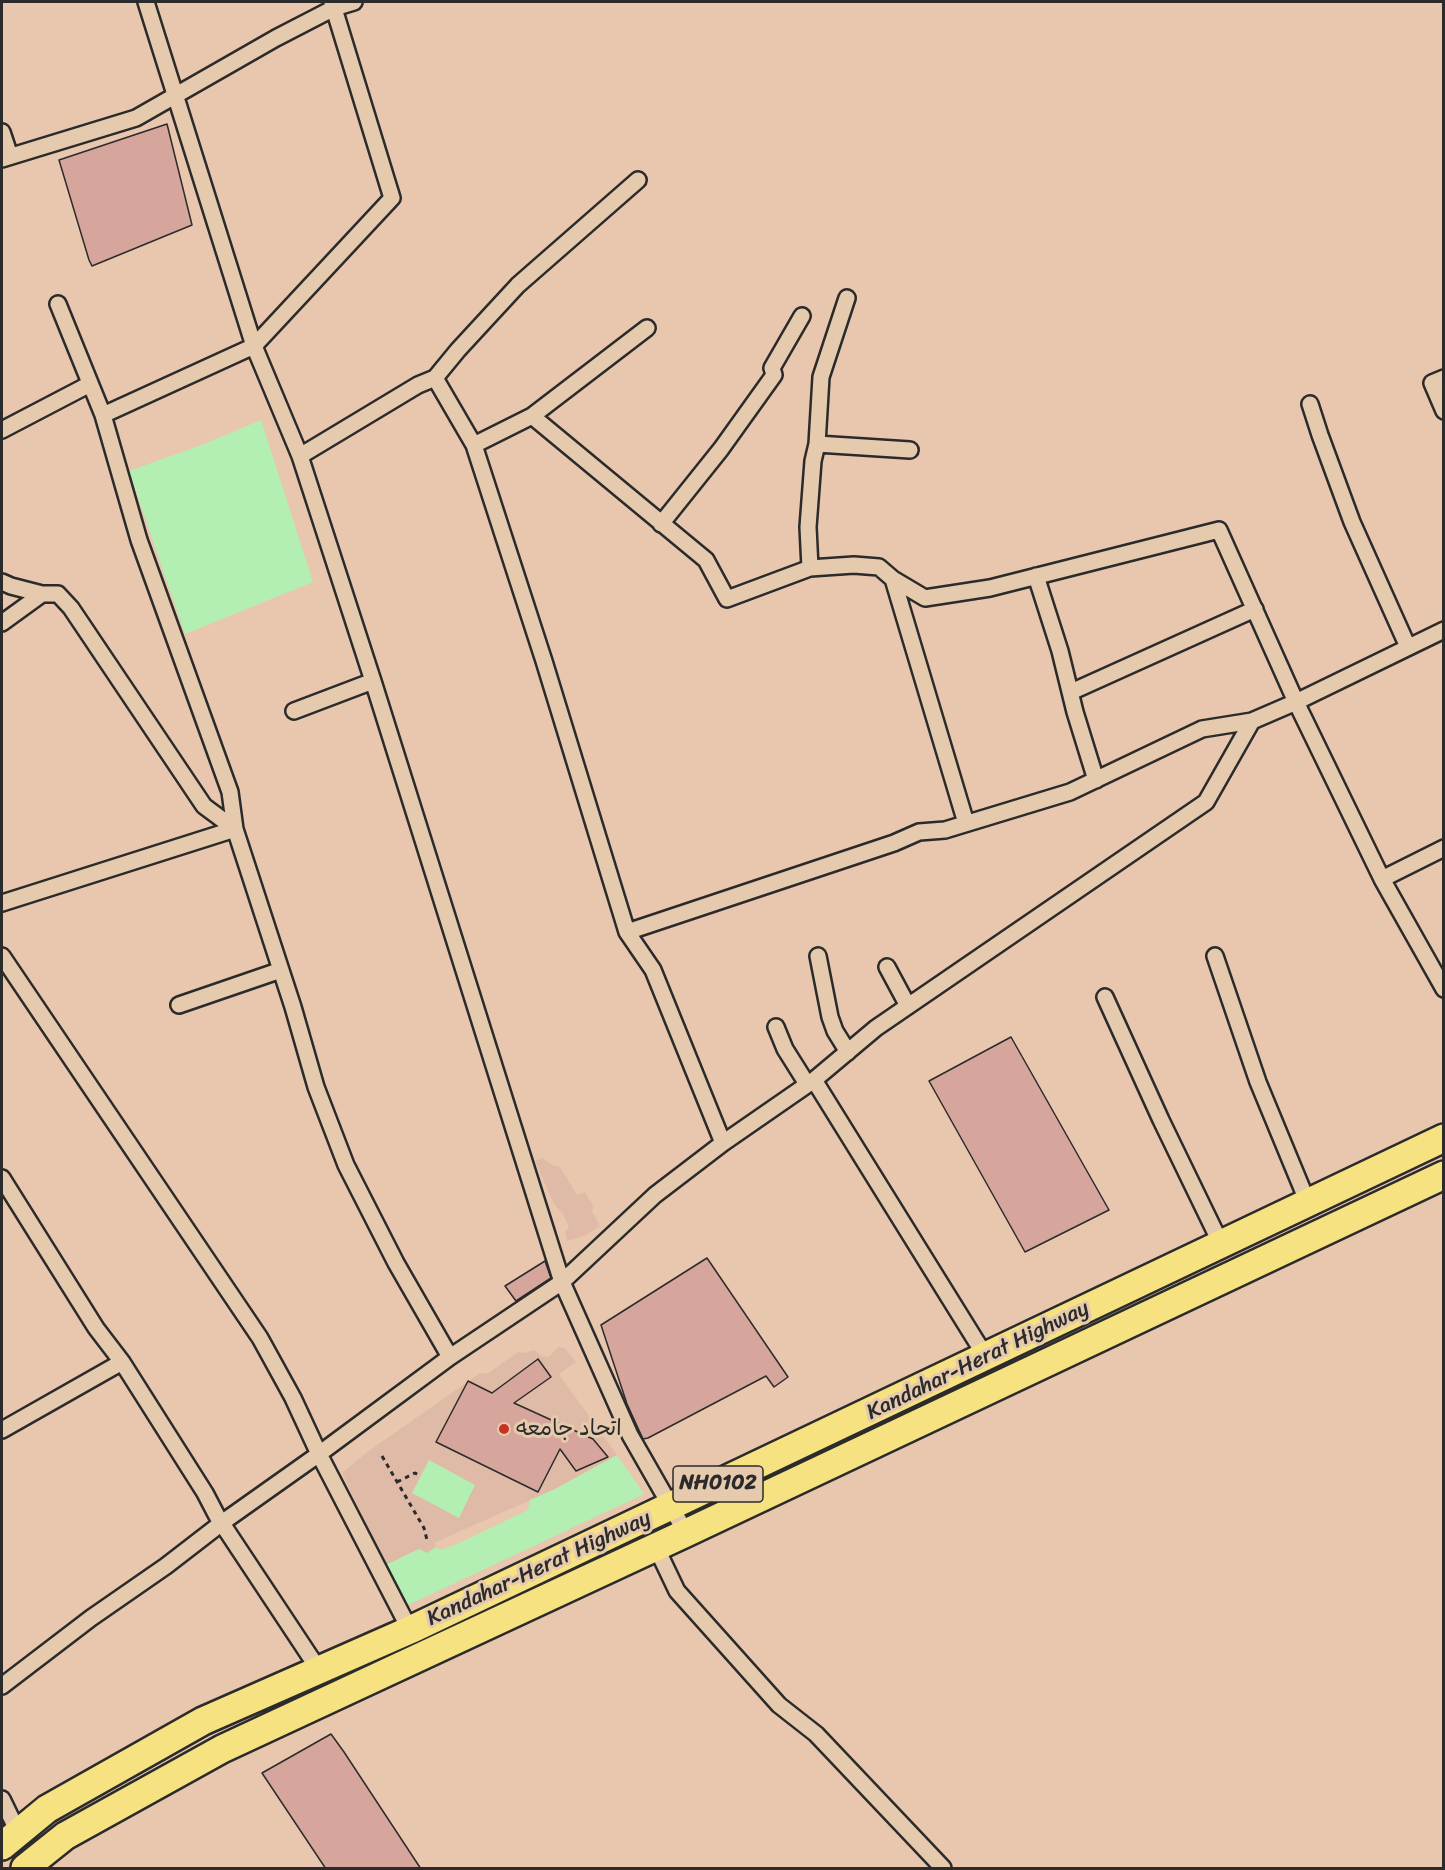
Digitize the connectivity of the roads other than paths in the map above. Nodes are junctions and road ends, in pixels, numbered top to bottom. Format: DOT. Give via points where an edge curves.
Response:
graph roads {
  1 [pos="146,2"];
  2 [pos="354,2"];
  3 [pos="333,5"];
  4 [pos="177,94"];
  5 [pos="2,132"];
  6 [pos="6,157"];
  7 [pos="638,180"];
  8 [pos="847,298"];
  9 [pos="58,304"];
  10 [pos="802,316"];
  11 [pos="647,328"];
  12 [pos="254,346"];
  13 [pos="435,378"];
  14 [pos="1443,378"];
  15 [pos="90,384"];
  16 [pos="1311,404"];
  17 [pos="1443,411"];
  18 [pos="103,415"];
  19 [pos="532,416"];
  20 [pos="2,430"];
  21 [pos="817,444"];
  22 [pos="474,445"];
  23 [pos="910,450"];
  24 [pos="300,456"];
  25 [pos="661,524"];
  26 [pos="810,568"];
  27 [pos="1036,576"];
  28 [pos="893,579"];
  29 [pos="2,582"];
  30 [pos="42,594"];
  31 [pos="1255,609"];
  32 [pos="2,623"];
  33 [pos="1443,630"];
  34 [pos="1408,647"];
  35 [pos="373,681"];
  36 [pos="1071,692"];
  37 [pos="1296,702"];
  38 [pos="294,711"];
  39 [pos="1252,721"];
  40 [pos="1096,780"];
  41 [pos="966,823"];
  42 [pos="235,829"];
  43 [pos="1443,848"];
  44 [pos="1382,879"];
  45 [pos="2,903"];
  46 [pos="627,932"];
  47 [pos="2,956"];
  48 [pos="818,956"];
  49 [pos="1215,956"];
  50 [pos="887,967"];
  51 [pos="281,970"];
  52 [pos="1443,989"];
  53 [pos="1105,997"];
  54 [pos="179,1005"];
  55 [pos="908,1006"];
  56 [pos="776,1027"];
  57 [pos="848,1052"];
  58 [pos="811,1082"];
  59 [pos="1443,1138"];
  60 [pos="723,1143"];
  61 [pos="1443,1175"];
  62 [pos="2,1178"];
  63 [pos="1308,1203"];
  64 [pos="1221,1244"];
  65 [pos="562,1282"];
  66 [pos="450,1357"];
  67 [pos="986,1357"];
  68 [pos="122,1362"];
  69 [pos="2,1430"];
  70 [pos="319,1454"];
  71 [pos="672,1506"];
  72 [pos="223,1522"];
  73 [pos="686,1533"];
  74 [pos="656,1547"];
  75 [pos="410,1630"];
  76 [pos="319,1670"];
  77 [pos="2,1686"];
  78 [pos="2,1799"];
  79 [pos="10,1839"];
  80 [pos="25,1869"];
  81 [pos="943,1869"];
  1 -- 4 [label="street"];
  2 -- 3 [label="street"];
  3 -- 4 [label="street"];
  3 -- 12 [label="street" via="393,198"];
  4 -- 6 [label="street" via="136,118"];
  4 -- 12 [label="street"];
  5 -- 6 [label="street"];
  7 -- 13 [label="street" via="518,285"];
  8 -- 21 [label="street" via="821,377"];
  9 -- 15 [label="street"];
  10 -- 25 [label="street" via="772,368 774,375"];
  11 -- 19 [label="street"];
  12 -- 18 [label="street"];
  12 -- 24 [label="street"];
  13 -- 22 [label="street"];
  13 -- 24 [label="street"];
  14 -- 17 [label="street" via="1431,383"];
  15 -- 18 [label="street"];
  15 -- 20 [label="street"];
  16 -- 34 [label="street" via="1352,522"];
  18 -- 42 [label="street" via="139,540 230,792"];
  19 -- 22 [label="street"];
  19 -- 25 [label="street"];
  21 -- 23 [label="street"];
  21 -- 26 [label="street" via="808,527"];
  22 -- 46 [label="street"];
  24 -- 35 [label="street"];
  25 -- 26 [label="street" via="705,560 727,599"];
  26 -- 28 [label="street" via="879,567"];
  27 -- 28 [label="street" via="925,598"];
  27 -- 31 [label="street" via="1219,530"];
  27 -- 36 [label="street"];
  28 -- 41 [label="street"];
  29 -- 30 [label="street"];
  30 -- 32 [label="street"];
  30 -- 42 [label="street" via="58,594 71,608 204,806"];
  31 -- 36 [label="street"];
  31 -- 37 [label="street"];
  33 -- 34 [label="street"];
  34 -- 37 [label="street"];
  35 -- 38 [label="street"];
  35 -- 65 [label="street"];
  36 -- 40 [label="street"];
  37 -- 39 [label="street"];
  37 -- 44 [label="street"];
  39 -- 40 [label="street" via="1202,729"];
  39 -- 55 [label="street" via="1206,802"];
  40 -- 41 [label="street" via="1070,792"];
  41 -- 46 [label="street" via="919,832"];
  42 -- 45 [label="street"];
  42 -- 51 [label="street"];
  43 -- 44 [label="street"];
  44 -- 52 [label="street"];
  46 -- 60 [label="street" via="653,970"];
  47 -- 70 [label="street" via="260,1338"];
  48 -- 57 [label="street" via="830,1017"];
  49 -- 63 [label="street" via="1258,1082"];
  50 -- 55 [label="street"];
  51 -- 54 [label="street"];
  51 -- 66 [label="street" via="316,1087 346,1165"];
  53 -- 64 [label="street"];
  55 -- 57 [label="street"];
  56 -- 58 [label="street" via="785,1049"];
  57 -- 58 [label="street"];
  58 -- 60 [label="street"];
  58 -- 67 [label="street"];
  59 -- 63 [label="highway, Kandahar-Herat Highway / NH0102"];
  60 -- 65 [label="street" via="640,1207"];
  61 -- 73 [label="highway, Kandahar-Herat Highway / NH0102"];
  62 -- 68 [label="street" via="96,1328"];
  63 -- 64 [label="highway, Kandahar-Herat Highway / NH0102"];
  64 -- 67 [label="highway, Kandahar-Herat Highway / NH0102"];
  65 -- 66 [label="street"];
  65 -- 71 [label="street" via="630,1435"];
  66 -- 70 [label="street"];
  67 -- 71 [label="highway, Kandahar-Herat Highway / NH0102"];
  68 -- 69 [label="street"];
  68 -- 72 [label="street"];
  70 -- 72 [label="street"];
  70 -- 75 [label="street"];
  71 -- 73 [label="street"];
  71 -- 75 [label="highway, Kandahar-Herat Highway / NH0102"];
  72 -- 76 [label="street"];
  72 -- 77 [label="street"];
  73 -- 74 [label="highway, Kandahar-Herat Highway / NH0102"];
  74 -- 80 [label="highway, Kandahar-Herat Highway / NH0102" via="222,1749 65,1836"];
  74 -- 81 [label="street" via="677,1591 779,1705 816,1734"];
  75 -- 76 [label="highway, Kandahar-Herat Highway / NH0102"];
  76 -- 79 [label="highway, Kandahar-Herat Highway / NH0102" via="203,1720 47,1809"];
  78 -- 79 [label="street"];
}
